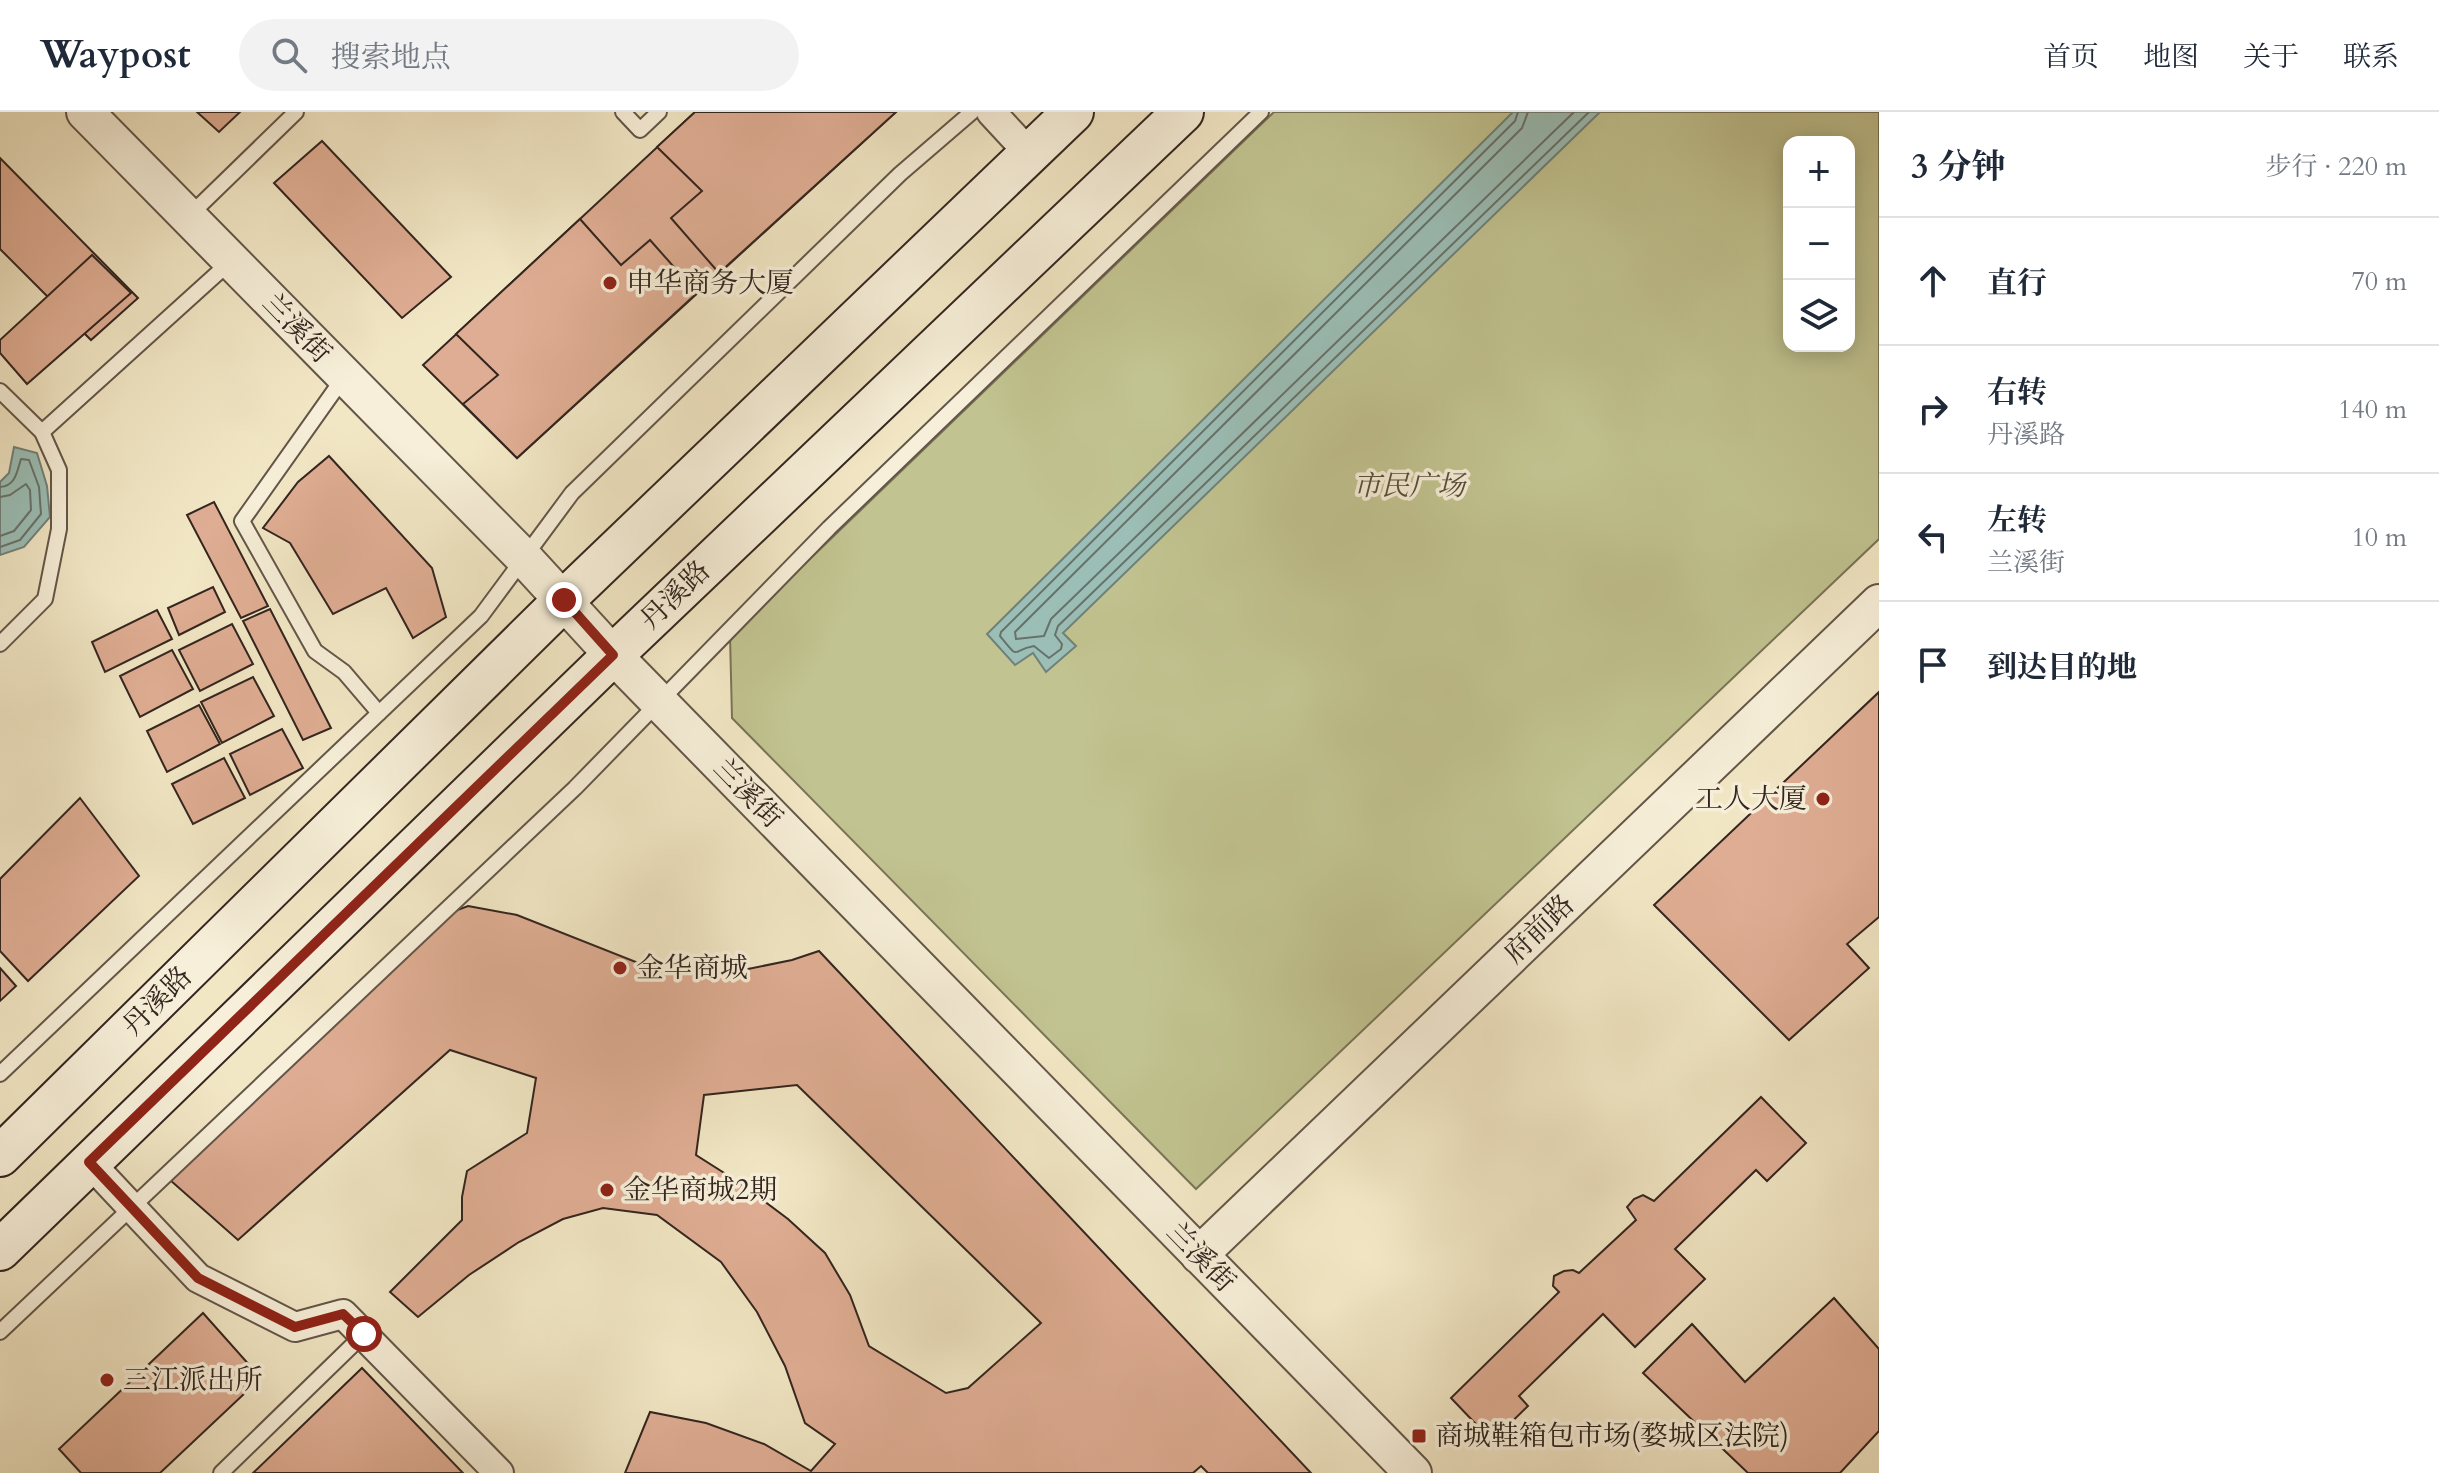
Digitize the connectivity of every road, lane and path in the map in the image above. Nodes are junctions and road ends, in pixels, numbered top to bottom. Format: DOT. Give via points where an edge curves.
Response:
graph roads {
  1 [pos="85,112"];
  2 [pos="296,112"];
  3 [pos="623,112"];
  4 [pos="659,112"];
  5 [pos="972,112"];
  6 [pos="991,112"];
  7 [pos="1073,112"];
  8 [pos="1183,112"];
  9 [pos="1261,112"];
  10 [pos="1029,153"];
  11 [pos="188,217"];
  12 [pos="231,261"];
  13 [pos="345,376"];
  14 [pos="0,391"];
  15 [pos="42,432"];
  16 [pos="524,558"];
  17 [pos="564,600"];
  18 [pos="1879,603"];
  19 [pos="0,644"];
  20 [pos="613,655"];
  21 [pos="659,702"];
  22 [pos="379,713"];
  23 [pos="0,1074"];
  24 [pos="0,1156"];
  25 [pos="89,1162"];
  26 [pos="132,1207"];
  27 [pos="0,1250"];
  28 [pos="1199,1255"];
  29 [pos="0,1332"];
  30 [pos="364,1334"];
  31 [pos="221,1473"];
  32 [pos="499,1473"];
  33 [pos="1413,1473"];
  1 -- 11 [label="street, 兰溪街"];
  2 -- 11 [label="lane"];
  3 -- 4 [label="lane" via="640,130"];
  5 -- 16 [label="lane" via="900,174 572,493"];
  6 -- 10 [label="street"];
  7 -- 10 [label="main road, 丹溪路"];
  8 -- 20 [label="main road, 丹溪路"];
  9 -- 21 [label="lane" via="829,528"];
  10 -- 17 [label="main road, 丹溪路"];
  11 -- 12 [label="street, 兰溪街"];
  12 -- 13 [label="street, 兰溪街"];
  12 -- 15 [label="lane"];
  13 -- 16 [label="street, 兰溪街"];
  13 -- 22 [label="lane" via="242,521 315,651 344,672"];
  14 -- 15 [label="lane"];
  15 -- 19 [label="lane" via="59,470 59,529 48,585 45,599"];
  16 -- 17 [label="street, 兰溪街"];
  16 -- 22 [label="lane" via="481,616"];
  17 -- 20 [label="street, 兰溪街"];
  17 -- 24 [label="main road, 丹溪路"];
  18 -- 28 [label="street, 府前路"];
  20 -- 21 [label="street, 兰溪街"];
  20 -- 25 [label="main road, 丹溪路"];
  21 -- 26 [label="lane"];
  21 -- 28 [label="street, 兰溪街"];
  22 -- 23 [label="lane"];
  25 -- 26 [label="street"];
  25 -- 27 [label="main road, 丹溪路"];
  26 -- 29 [label="lane"];
  26 -- 30 [label="street" via="198,1278 295,1327 343,1314"];
  28 -- 33 [label="street, 兰溪街"];
  30 -- 31 [label="lane"];
  30 -- 32 [label="street"];
}
